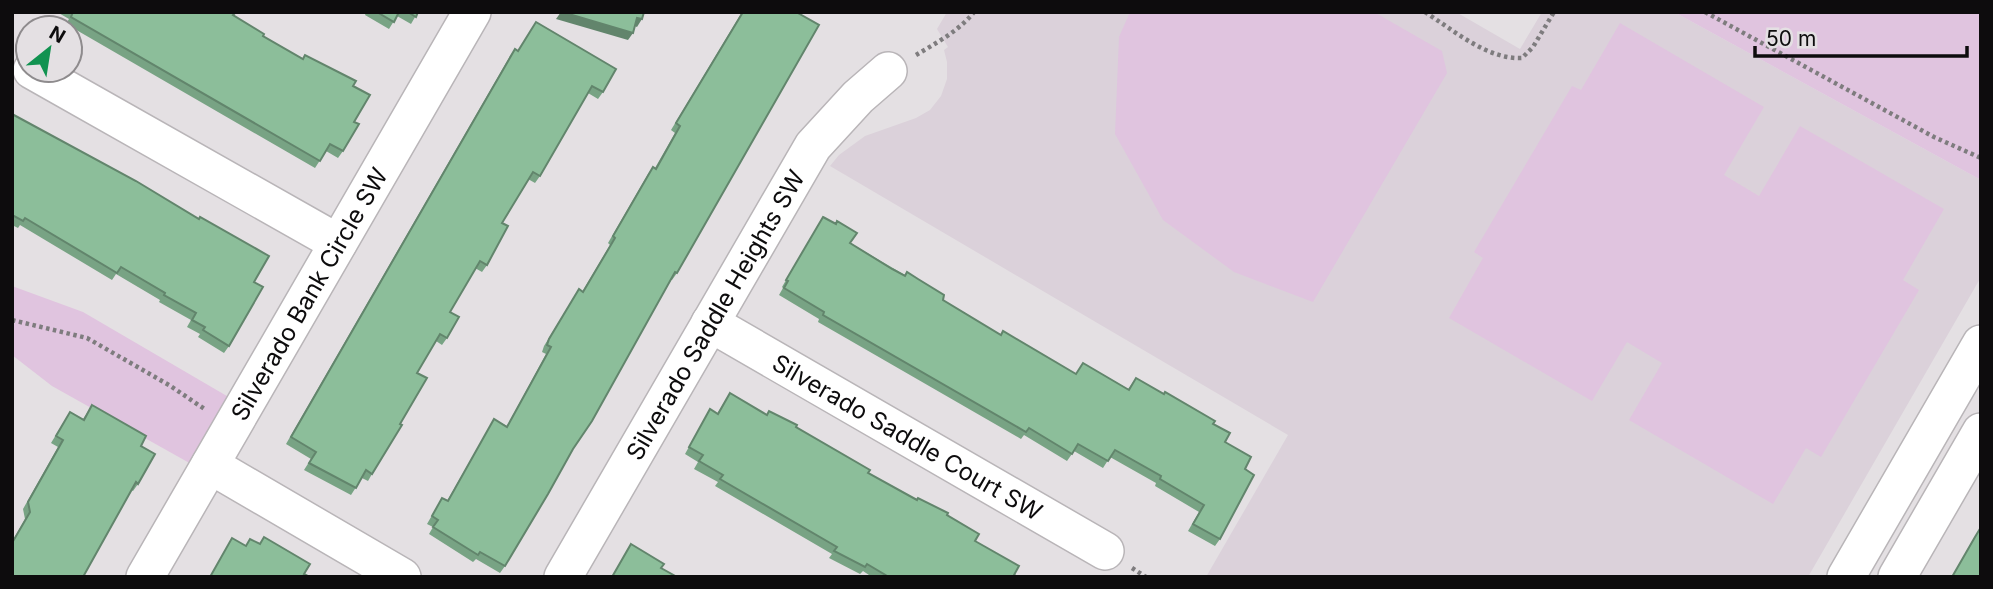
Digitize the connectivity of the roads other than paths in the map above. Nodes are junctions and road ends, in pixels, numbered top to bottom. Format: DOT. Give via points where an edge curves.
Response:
graph roads {
  1 [pos="472,12"];
  2 [pos="888,71"];
  3 [pos="57,84"];
  4 [pos="338,243"];
  5 [pos="710,323"];
  6 [pos="1981,344"];
  7 [pos="1981,432"];
  8 [pos="210,465"];
  9 [pos="1104,551"];
  10 [pos="145,577"];
  11 [pos="402,577"];
  12 [pos="563,577"];
  13 [pos="1846,577"];
  14 [pos="1897,577"];
  1 -- 4 [label="street, Silverado Bank Circle SW"];
  2 -- 5 [label="street, Silverado Saddle Heights SW" via="813,146"];
  3 -- 4 [label="street"];
  4 -- 8 [label="street, Silverado Bank Circle SW"];
  5 -- 9 [label="street, Silverado Saddle Court SW"];
  5 -- 12 [label="street, Silverado Saddle Heights SW"];
  6 -- 13 [label="street"];
  7 -- 14 [label="street"];
  8 -- 10 [label="street, Silverado Bank Circle SW"];
  8 -- 11 [label="street"];
}
